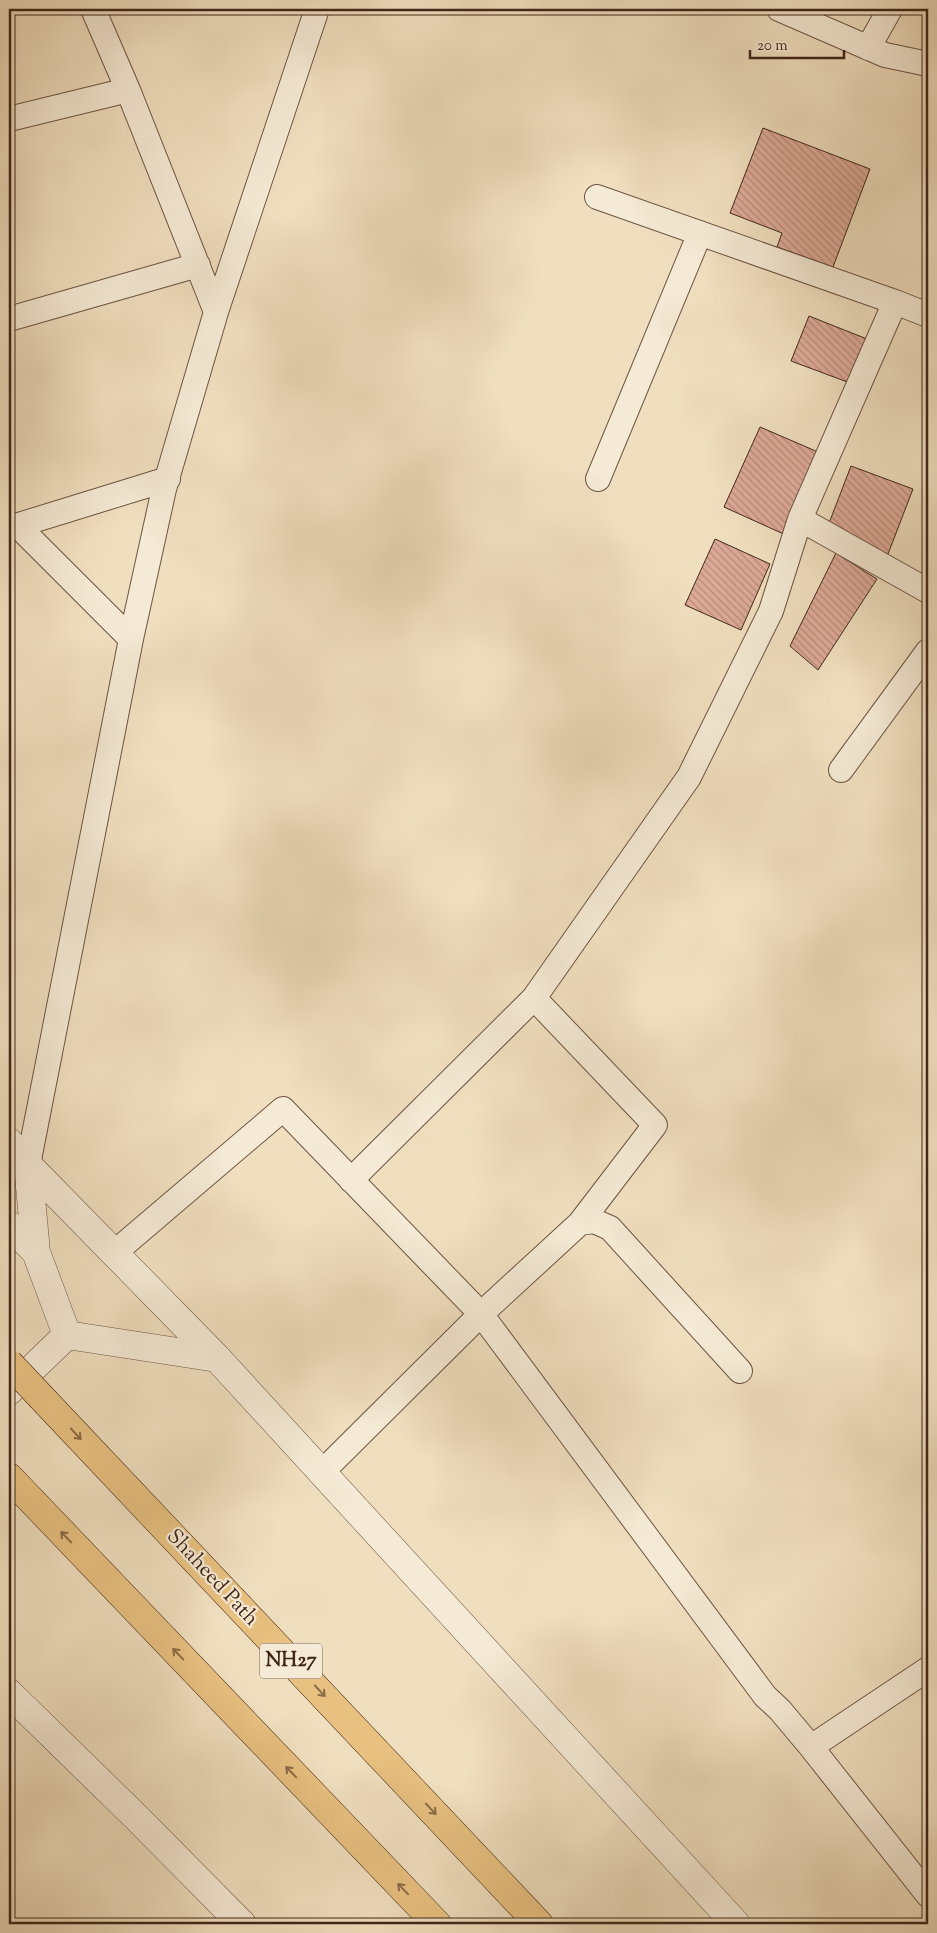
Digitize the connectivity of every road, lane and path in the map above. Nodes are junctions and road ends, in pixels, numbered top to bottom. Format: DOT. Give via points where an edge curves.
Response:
graph roads {
  1 [pos="93,9"];
  2 [pos="317,9"];
  3 [pos="779,9"];
  4 [pos="890,9"];
  5 [pos="868,48"];
  6 [pos="928,64"];
  7 [pos="128,90"];
  8 [pos="9,119"];
  9 [pos="597,197"];
  10 [pos="700,233"];
  11 [pos="198,265"];
  12 [pos="894,302"];
  13 [pos="216,312"];
  14 [pos="928,315"];
  15 [pos="9,320"];
  16 [pos="168,478"];
  17 [pos="598,479"];
  18 [pos="800,519"];
  19 [pos="13,527"];
  20 [pos="928,591"];
  21 [pos="131,639"];
  22 [pos="928,651"];
  23 [pos="841,770"];
  24 [pos="534,998"];
  25 [pos="9,1142"];
  26 [pos="28,1165"];
  27 [pos="351,1180"];
  28 [pos="580,1223"];
  29 [pos="9,1225"];
  30 [pos="36,1252"];
  31 [pos="114,1252"];
  32 [pos="481,1314"];
  33 [pos="67,1335"];
  34 [pos="217,1358"];
  35 [pos="9,1363"];
  36 [pos="740,1371"];
  37 [pos="9,1391"];
  38 [pos="322,1472"];
  39 [pos="9,1477"];
  40 [pos="928,1669"];
  41 [pos="9,1693"];
  42 [pos="811,1747"];
  43 [pos="928,1895"];
  44 [pos="242,1924"];
  45 [pos="437,1924"];
  46 [pos="539,1924"];
  47 [pos="736,1924"];
  1 -- 7 [label="street"];
  2 -- 13 [label="street"];
  3 -- 5 [label="street"];
  4 -- 5 [label="street"];
  5 -- 6 [label="street"];
  7 -- 8 [label="street"];
  7 -- 11 [label="street"];
  9 -- 10 [label="street"];
  10 -- 12 [label="street"];
  10 -- 17 [label="street"];
  11 -- 13 [label="street"];
  11 -- 15 [label="street"];
  12 -- 14 [label="street"];
  12 -- 18 [label="street"];
  13 -- 16 [label="street"];
  16 -- 19 [label="street"];
  16 -- 21 [label="street"];
  18 -- 20 [label="street"];
  18 -- 24 [label="street" via="771,611 689,777"];
  19 -- 21 [label="street"];
  21 -- 26 [label="street"];
  22 -- 23 [label="street"];
  24 -- 27 [label="street"];
  24 -- 28 [label="street" via="655,1125"];
  25 -- 26 [label="street"];
  26 -- 30 [label="street"];
  26 -- 31 [label="street"];
  27 -- 31 [label="street" via="283,1108"];
  27 -- 32 [label="street"];
  28 -- 32 [label="street"];
  28 -- 36 [label="street" via="594,1221 610,1228"];
  29 -- 30 [label="street"];
  30 -- 33 [label="street"];
  31 -- 34 [label="street"];
  32 -- 38 [label="street"];
  32 -- 42 [label="street" via="765,1696"];
  33 -- 34 [label="street"];
  33 -- 37 [label="street"];
  34 -- 38 [label="street"];
  35 -- 46 [label="highway, Shaheed Path / NH27, one-way, bridge"];
  38 -- 47 [label="street"];
  45 -- 39 [label="highway, one-way"];
  40 -- 42 [label="street"];
  41 -- 44 [label="street"];
  42 -- 43 [label="street"];
}
